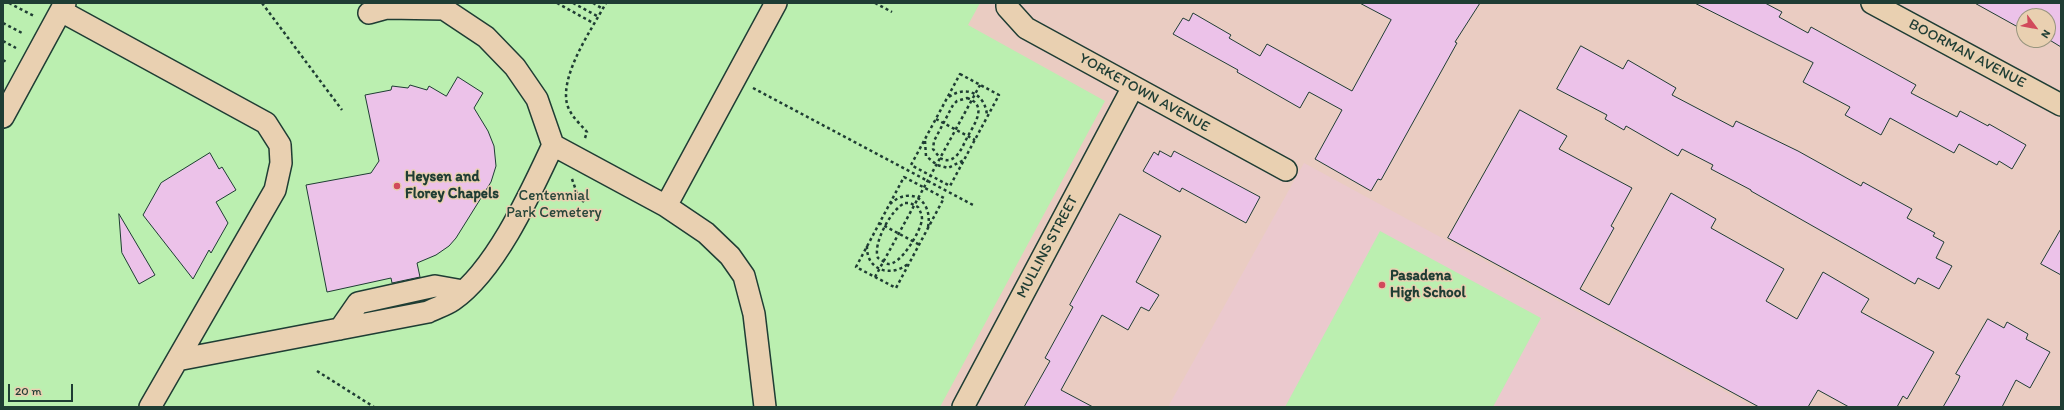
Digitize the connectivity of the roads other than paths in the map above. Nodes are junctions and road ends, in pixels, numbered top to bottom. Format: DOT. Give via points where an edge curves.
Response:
graph roads {
  1 [pos="776,3"];
  2 [pos="1872,3"];
  3 [pos="1007,5"];
  4 [pos="445,6"];
  5 [pos="63,7"];
  6 [pos="369,13"];
  7 [pos="1133,87"];
  8 [pos="2061,105"];
  9 [pos="3,117"];
  10 [pos="553,145"];
  11 [pos="1286,170"];
  12 [pos="666,206"];
  13 [pos="177,360"];
  14 [pos="150,407"];
  15 [pos="765,407"];
  16 [pos="963,407"];
  1 -- 12 [label="street"];
  2 -- 8 [label="street, BOORMAN AVENUE"];
  3 -- 7 [label="street, YORKETOWN AVENUE" via="1026,28"];
  4 -- 6 [label="street" via="387,8"];
  4 -- 10 [label="street" via="486,37 516,67 537,99"];
  5 -- 9 [label="street"];
  5 -- 13 [label="street" via="266,123 280,144 281,163 275,190"];
  7 -- 11 [label="street, YORKETOWN AVENUE"];
  7 -- 16 [label="street, MULLINS STREET"];
  10 -- 12 [label="street"];
  10 -- 13 [label="street" via="526,201 497,250 475,280 452,301 428,312"];
  12 -- 15 [label="street" via="706,233 730,256 744,276 754,314"];
  13 -- 14 [label="street"];
}
